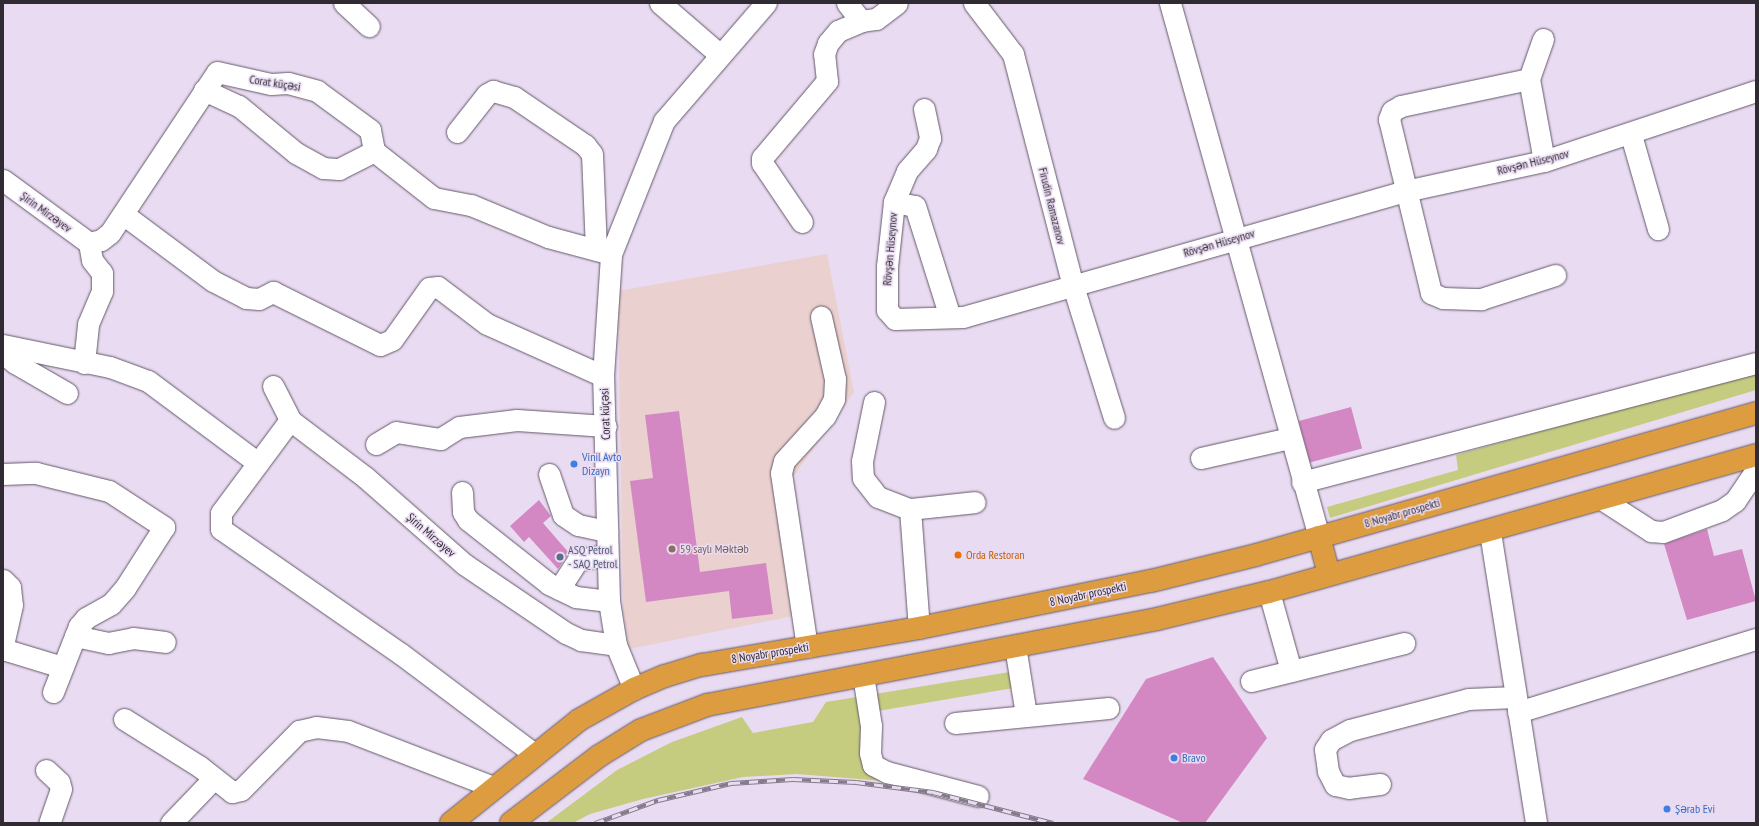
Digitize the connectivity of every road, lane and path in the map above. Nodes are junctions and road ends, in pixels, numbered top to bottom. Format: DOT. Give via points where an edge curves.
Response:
graph roads {
  1 [pos="344,3"];
  2 [pos="660,3"];
  3 [pos="766,3"];
  4 [pos="847,3"];
  5 [pos="897,3"];
  6 [pos="974,3"];
  7 [pos="1170,3"];
  8 [pos="861,21"];
  9 [pos="369,26"];
  10 [pos="1543,39"];
  11 [pos="719,54"];
  12 [pos="1529,79"];
  13 [pos="204,90"];
  14 [pos="1756,91"];
  15 [pos="924,109"];
  16 [pos="457,132"];
  17 [pos="1631,135"];
  18 [pos="374,151"];
  19 [pos="1544,161"];
  20 [pos="3,180"];
  21 [pos="1405,191"];
  22 [pos="894,202"];
  23 [pos="123,214"];
  24 [pos="802,222"];
  25 [pos="1658,229"];
  26 [pos="1235,239"];
  27 [pos="89,243"];
  28 [pos="604,252"];
  29 [pos="1555,275"];
  30 [pos="1073,286"];
  31 [pos="950,317"];
  32 [pos="821,318"];
  33 [pos="3,345"];
  34 [pos="3,352"];
  35 [pos="84,363"];
  36 [pos="1756,363"];
  37 [pos="603,376"];
  38 [pos="273,386"];
  39 [pos="67,393"];
  40 [pos="874,402"];
  41 [pos="1756,413"];
  42 [pos="1114,418"];
  43 [pos="290,420"];
  44 [pos="606,426"];
  45 [pos="1290,438"];
  46 [pos="376,444"];
  47 [pos="1756,455"];
  48 [pos="1201,458"];
  49 [pos="258,463"];
  50 [pos="1756,470"];
  51 [pos="3,474"];
  52 [pos="549,474"];
  53 [pos="1302,482"];
  54 [pos="462,492"];
  55 [pos="1600,498"];
  56 [pos="975,502"];
  57 [pos="910,509"];
  58 [pos="607,531"];
  59 [pos="1490,532"];
  60 [pos="1319,537"];
  61 [pos="607,555"];
  62 [pos="1329,575"];
  63 [pos="3,580"];
  64 [pos="559,589"];
  65 [pos="1269,592"];
  66 [pos="609,601"];
  67 [pos="919,628"];
  68 [pos="75,636"];
  69 [pos="1756,639"];
  70 [pos="165,642"];
  71 [pos="1404,643"];
  72 [pos="3,645"];
  73 [pos="616,645"];
  74 [pos="1015,646"];
  75 [pos="807,647"];
  76 [pos="62,667"];
  77 [pos="1290,671"];
  78 [pos="863,675"];
  79 [pos="1251,681"];
  80 [pos="634,689"];
  81 [pos="53,692"];
  82 [pos="1516,704"];
  83 [pos="1108,708"];
  84 [pos="1026,716"];
  85 [pos="124,720"];
  86 [pos="955,723"];
  87 [pos="534,754"];
  88 [pos="46,770"];
  89 [pos="213,779"];
  90 [pos="1380,784"];
  91 [pos="493,787"];
  92 [pos="978,796"];
  93 [pos="48,823"];
  94 [pos="171,823"];
  95 [pos="451,823"];
  96 [pos="511,823"];
  97 [pos="1536,823"];
  1 -- 9 [label="street"];
  2 -- 11 [label="street"];
  3 -- 11 [label="street, Corat küçəsi"];
  4 -- 8 [label="street"];
  5 -- 8 [label="street" via="876,19"];
  6 -- 30 [label="street, Firudin Ramazanov" via="1013,54"];
  7 -- 26 [label="street"];
  8 -- 24 [label="street" via="838,31 828,43 824,54 827,81 762,158 762,163"];
  10 -- 12 [label="street"];
  11 -- 28 [label="street, Corat küçəsi" via="664,121 627,212"];
  12 -- 19 [label="street"];
  12 -- 21 [label="street" via="1401,106 1392,111 1389,119"];
  13 -- 18 [label="street" via="239,106 296,153 323,168 339,169"];
  13 -- 18 [label="street, Corat küçəsi" via="217,72 271,84 288,83 317,91 370,130"];
  13 -- 23 [label="street, Corat küçəsi"];
  14 -- 17 [label="street, Rövşən Hüseynov"];
  15 -- 22 [label="street, Rövşən Hüseynov" via="930,138 926,149 907,171"];
  16 -- 28 [label="street" via="487,94 493,91 514,98 585,145 592,154"];
  17 -- 19 [label="street, Rövşən Hüseynov"];
  17 -- 25 [label="street"];
  18 -- 28 [label="street" via="434,198 471,205 548,237"];
  19 -- 21 [label="street, Rövşən Hüseynov"];
  20 -- 27 [label="street, Şirin Mirzəyev"];
  21 -- 26 [label="street, Rövşən Hüseynov"];
  21 -- 29 [label="street" via="1431,293 1443,298 1481,299"];
  22 -- 31 [label="street" via="915,206"];
  22 -- 31 [label="street, Rövşən Hüseynov" via="887,266 887,310 895,319"];
  23 -- 27 [label="street, Corat küçəsi" via="101,240"];
  23 -- 37 [label="street" via="213,281 246,298 259,299 273,292 380,345 392,340 429,288 438,287 487,324"];
  26 -- 30 [label="street, Rövşən Hüseynov"];
  26 -- 45 [label="street"];
  27 -- 35 [label="street" via="92,260 102,273 102,291 88,324"];
  28 -- 37 [label="street, Corat küçəsi"];
  30 -- 31 [label="street, Rövşən Hüseynov" via="963,317"];
  30 -- 42 [label="street, Firudin Ramazanov"];
  32 -- 75 [label="street" via="835,379 834,399 825,416 784,461 781,473"];
  33 -- 35 [label="street"];
  34 -- 39 [label="street" via="15,363"];
  35 -- 49 [label="street" via="110,367 148,380"];
  36 -- 53 [label="street"];
  37 -- 44 [label="street, Corat küçəsi"];
  38 -- 43 [label="street, Şirin Mirzəyev"];
  40 -- 57 [label="street" via="862,461 863,478 878,497"];
  41 -- 60 [label="highway, 8 Noyabr prospekti"];
  43 -- 49 [label="street"];
  43 -- 73 [label="street, Şirin Mirzəyev" via="365,476 464,564 566,633 581,640"];
  44 -- 46 [label="street" via="517,420 459,427 440,439 396,432"];
  44 -- 58 [label="street, Corat küçəsi"];
  45 -- 48 [label="street"];
  45 -- 53 [label="street"];
  47 -- 55 [label="highway"];
  49 -- 87 [label="street" via="221,513 221,529 401,654"];
  50 -- 55 [label="street" via="1735,501 1722,510 1663,532 1651,531"];
  51 -- 68 [label="street" via="36,473 109,491 164,527 125,588 111,604 86,618"];
  52 -- 58 [label="street" via="563,515 578,525"];
  53 -- 60 [label="street"];
  54 -- 64 [label="street" via="463,512 468,520 549,584"];
  55 -- 59 [label="highway"];
  56 -- 57 [label="street"];
  57 -- 67 [label="street"];
  58 -- 61 [label="street, Corat küçəsi"];
  59 -- 62 [label="highway"];
  59 -- 82 [label="street"];
  60 -- 62 [label="highway"];
  60 -- 67 [label="highway, 8 Noyabr prospekti" via="1151,581"];
  61 -- 64 [label="street" via="578,560"];
  61 -- 66 [label="street, Corat küçəsi"];
  62 -- 65 [label="highway"];
  63 -- 72 [label="street" via="10,587 12,606"];
  64 -- 66 [label="street" via="576,597"];
  65 -- 74 [label="highway" via="1157,620"];
  65 -- 77 [label="street"];
  66 -- 73 [label="street, Corat küçəsi"];
  67 -- 75 [label="highway, 8 Noyabr prospekti"];
  68 -- 70 [label="street" via="108,643 133,638"];
  68 -- 76 [label="street"];
  69 -- 82 [label="street"];
  71 -- 77 [label="street"];
  72 -- 76 [label="street" via="6,650"];
  73 -- 80 [label="street, Corat küçəsi"];
  74 -- 78 [label="highway"];
  74 -- 84 [label="street"];
  75 -- 80 [label="highway, 8 Noyabr prospekti" via="702,665"];
  76 -- 81 [label="street"];
  77 -- 79 [label="street"];
  78 -- 92 [label="street" via="873,765 887,772"];
  78 -- 96 [label="highway" via="707,705 641,730 599,756"];
  80 -- 87 [label="highway, 8 Noyabr prospekti" via="579,720"];
  82 -- 90 [label="street" via="1468,699 1350,730 1331,740 1325,749 1328,771 1335,785 1349,788"];
  82 -- 97 [label="street"];
  83 -- 84 [label="street"];
  84 -- 86 [label="street"];
  85 -- 89 [label="street" via="199,766"];
  87 -- 91 [label="highway, 8 Noyabr prospekti"];
  88 -- 93 [label="street" via="59,782 62,789"];
  89 -- 91 [label="street" via="232,792 241,790 299,731 316,727 348,731"];
  89 -- 94 [label="street"];
  91 -- 95 [label="highway, 8 Noyabr prospekti"];
}
